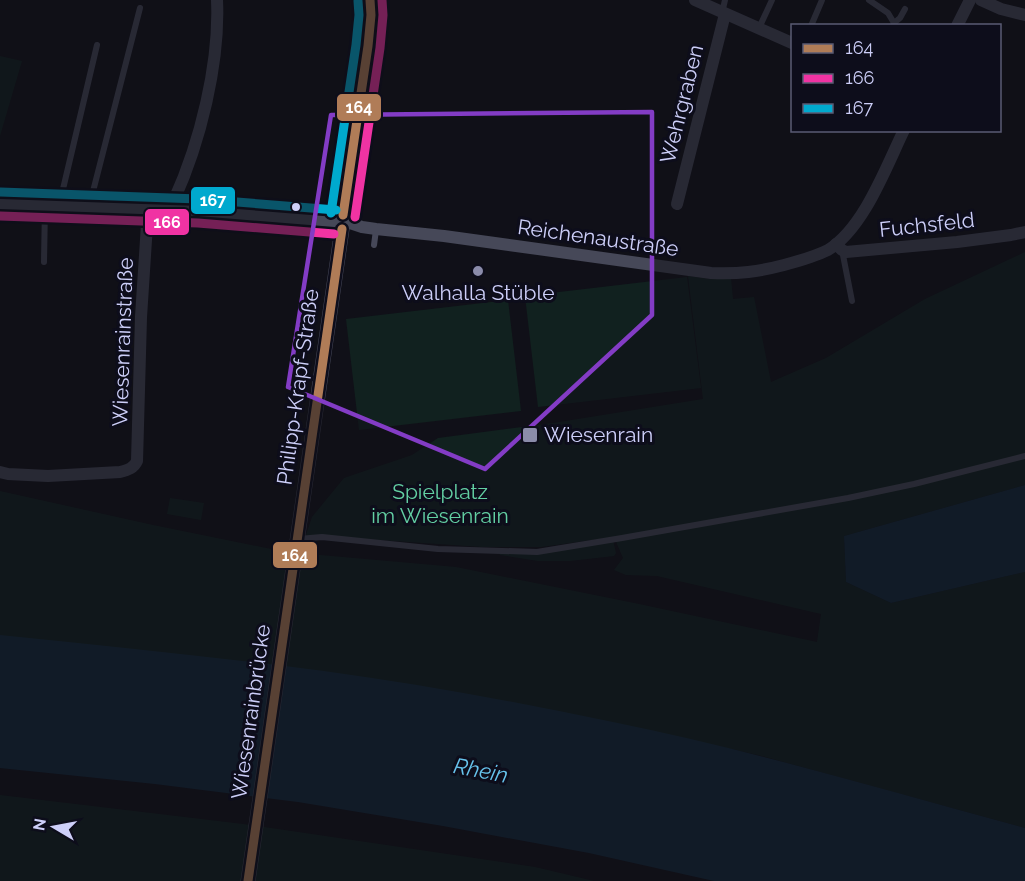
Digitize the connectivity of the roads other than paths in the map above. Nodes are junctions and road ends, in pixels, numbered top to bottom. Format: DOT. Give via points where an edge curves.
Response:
graph roads {
  1 [pos="217,0"];
  2 [pos="370,0"];
  3 [pos="695,0"];
  4 [pos="772,0"];
  5 [pos="822,0"];
  6 [pos="869,0"];
  7 [pos="970,0"];
  8 [pos="981,0"];
  9 [pos="140,8"];
  10 [pos="724,9"];
  11 [pos="905,9"];
  12 [pos="1025,15"];
  13 [pos="812,24"];
  14 [pos="894,24"];
  15 [pos="958,24"];
  16 [pos="759,29"];
  17 [pos="791,43"];
  18 [pos="97,45"];
  19 [pos="903,132"];
  20 [pos="0,204"];
  21 [pos="677,204"];
  22 [pos="45,205"];
  23 [pos="59,206"];
  24 [pos="89,207"];
  25 [pos="148,209"];
  26 [pos="172,210"];
  27 [pos="343,222"];
  28 [pos="376,229"];
  29 [pos="1025,232"];
  30 [pos="374,245"];
  31 [pos="839,247"];
  32 [pos="44,262"];
  33 [pos="852,301"];
  34 [pos="1025,456"];
  35 [pos="0,472"];
  36 [pos="322,543"];
  37 [pos="296,544"];
  38 [pos="248,881"];
  1 -- 26 [label="street" via="215,44 205,105"];
  2 -- 27 [label="street, Philipp-Krapf-Straße" via="368,46"];
  3 -- 10 [label="street"];
  4 -- 16 [label="lane"];
  5 -- 13 [label="lane"];
  6 -- 14 [label="lane" via="888,13"];
  7 -- 15 [label="street"];
  8 -- 12 [label="street"];
  9 -- 24 [label="lane"];
  10 -- 16 [label="street"];
  10 -- 21 [label="street, Wehrgraben"];
  11 -- 14 [label="lane"];
  16 -- 17 [label="street"];
  18 -- 23 [label="lane"];
  19 -- 31 [label="street" via="868,204"];
  20 -- 22 [label="street, Reichenaustraße"];
  22 -- 23 [label="street, Reichenaustraße"];
  22 -- 32 [label="lane"];
  23 -- 24 [label="street, Reichenaustraße"];
  24 -- 25 [label="street, Reichenaustraße"];
  25 -- 26 [label="street, Reichenaustraße"];
  25 -- 35 [label="street, Wiesenrainstraße" via="136,465 120,472 48,476"];
  26 -- 27 [label="street, Reichenaustraße"];
  27 -- 28 [label="street, Reichenaustraße"];
  27 -- 37 [label="street, Philipp-Krapf-Straße"];
  28 -- 30 [label="lane"];
  28 -- 31 [label="street, Reichenaustraße" via="723,274 752,272 808,259"];
  29 -- 31 [label="street, Fuchsfeld" via="846,252"];
  31 -- 33 [label="lane"];
  34 -- 37 [label="lane" via="848,498 537,552 438,549 322,537"];
  36 -- 37 [label="lane"];
  37 -- 38 [label="street, Wiesenrainbrücke"];
}
